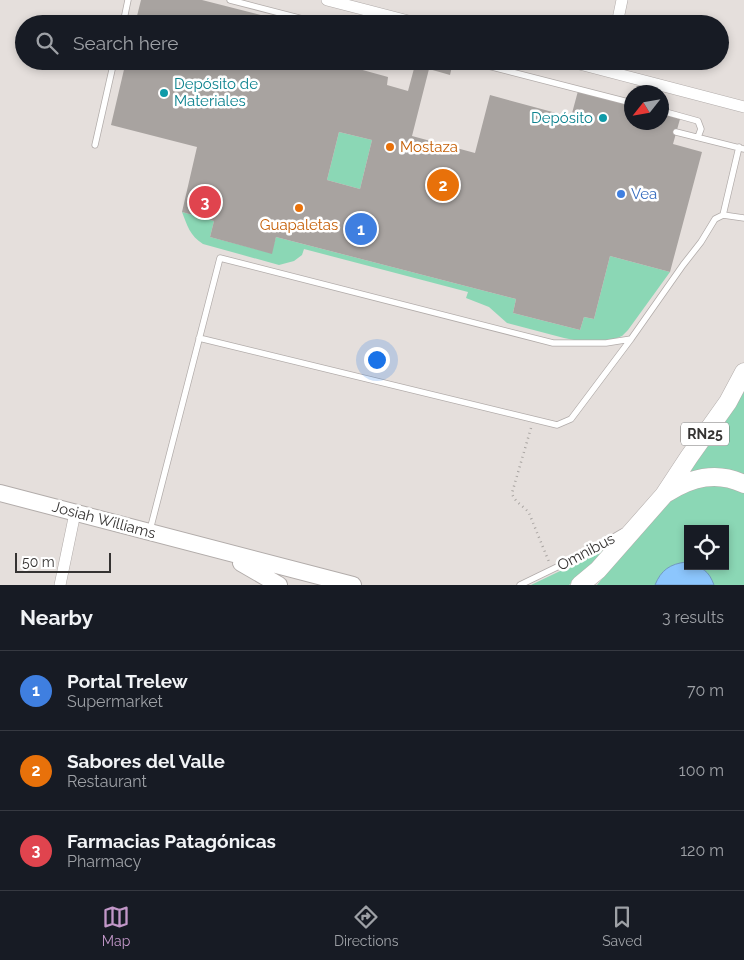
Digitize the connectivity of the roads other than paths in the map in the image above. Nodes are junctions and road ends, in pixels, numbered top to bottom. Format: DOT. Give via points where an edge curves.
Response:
graph roads {
  1 [pos="128,0"];
  2 [pos="230,0"];
  3 [pos="327,0"];
  4 [pos="622,0"];
  5 [pos="341,2"];
  6 [pos="125,15"];
  7 [pos="288,15"];
  8 [pos="388,15"];
  9 [pos="619,15"];
  10 [pos="112,70"];
  11 [pos="504,70"];
  12 [pos="619,70"];
  13 [pos="624,101"];
  14 [pos="744,107"];
  15 [pos="669,113"];
  16 [pos="676,132"];
  17 [pos="698,137"];
  18 [pos="95,144"];
  19 [pos="741,148"];
  20 [pos="724,215"];
  21 [pos="744,218"];
  22 [pos="199,338"];
  23 [pos="631,339"];
  24 [pos="744,372"];
  25 [pos="744,484"];
  26 [pos="0,493"];
  27 [pos="664,495"];
  28 [pos="75,513"];
  29 [pos="648,513"];
  30 [pos="149,532"];
  31 [pos="207,548"];
  32 [pos="595,578"];
  33 [pos="60,585"];
  34 [pos="279,585"];
  35 [pos="352,585"];
  36 [pos="520,585"];
  37 [pos="580,585"];
  1 -- 6 [label="lane"];
  2 -- 7 [label="lane"];
  3 -- 5 [label="street"];
  4 -- 9 [label="street"];
  5 -- 8 [label="street"];
  10 -- 18 [label="lane"];
  11 -- 13 [label="lane"];
  12 -- 14 [label="street"];
  15 -- 17 [label="lane" via="698,121 701,129"];
  16 -- 17 [label="lane"];
  17 -- 19 [label="lane"];
  19 -- 20 [label="lane"];
  20 -- 21 [label="lane"];
  20 -- 23 [label="lane" via="716,219"];
  22 -- 23 [label="lane" via="557,425 571,419"];
  22 -- 23 [label="lane" via="220,258 553,342 606,343"];
  22 -- 30 [label="lane"];
  24 -- 27 [label="main road, RN25" via="728,402"];
  25 -- 27 [label="main road, RN25" via="717,476 702,477"];
  26 -- 28 [label="main road, Josiah Williams"];
  27 -- 29 [label="main road, RN25"];
  28 -- 30 [label="main road, Josiah Williams"];
  28 -- 33 [label="street"];
  29 -- 32 [label="main road, RN25"];
  29 -- 36 [label="lane, Omnibus" via="588,552"];
  30 -- 31 [label="main road, Josiah Williams"];
  31 -- 34 [label="main road, Josiah Williams" via="252,568"];
  31 -- 35 [label="main road, Josiah Williams"];
  32 -- 37 [label="main road, RN25"];
}
